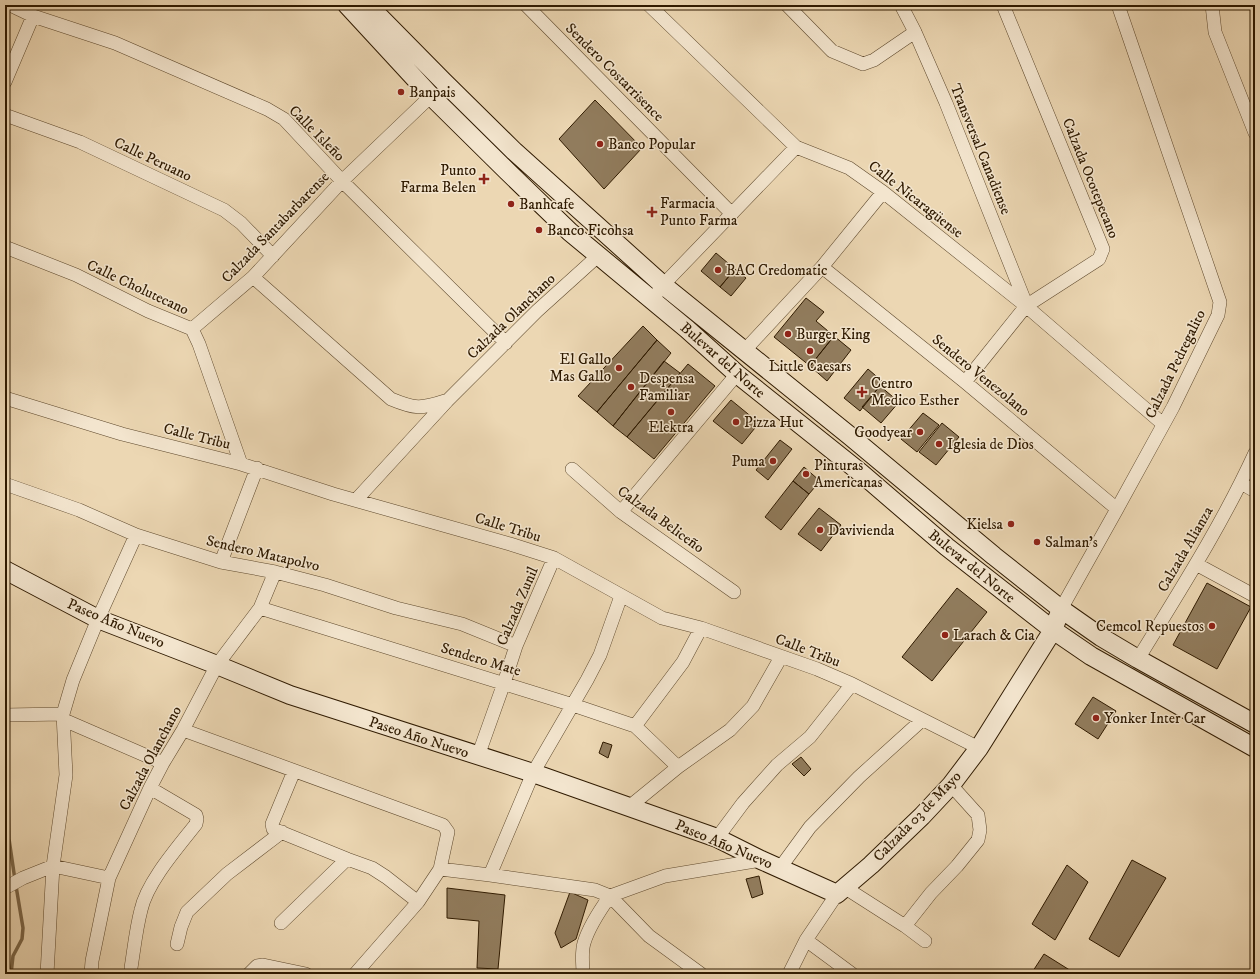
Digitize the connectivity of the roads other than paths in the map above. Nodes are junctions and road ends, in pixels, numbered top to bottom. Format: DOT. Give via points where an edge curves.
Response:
graph roads {
  1 [pos="10,5"];
  2 [pos="347,5"];
  3 [pos="368,5"];
  4 [pos="526,5"];
  5 [pos="650,5"];
  6 [pos="787,5"];
  7 [pos="901,5"];
  8 [pos="1004,5"];
  9 [pos="1118,5"];
  10 [pos="1212,5"];
  11 [pos="33,16"];
  12 [pos="915,32"];
  13 [pos="5,82"];
  14 [pos="431,96"];
  15 [pos="5,115"];
  16 [pos="1255,133"];
  17 [pos="796,147"];
  18 [pos="342,181"];
  19 [pos="883,192"];
  20 [pos="732,214"];
  21 [pos="5,247"];
  22 [pos="599,255"];
  23 [pos="273,256"];
  24 [pos="822,267"];
  25 [pos="253,277"];
  26 [pos="663,285"];
  27 [pos="652,300"];
  28 [pos="1026,306"];
  29 [pos="192,330"];
  30 [pos="506,343"];
  31 [pos="744,351"];
  32 [pos="737,374"];
  33 [pos="965,382"];
  34 [pos="6,397"];
  35 [pos="447,401"];
  36 [pos="1163,424"];
  37 [pos="1255,453"];
  38 [pos="241,464"];
  39 [pos="257,468"];
  40 [pos="572,469"];
  41 [pos="1241,483"];
  42 [pos="5,484"];
  43 [pos="1255,491"];
  44 [pos="356,500"];
  45 [pos="1117,509"];
  46 [pos="621,512"];
  47 [pos="136,535"];
  48 [pos="554,558"];
  49 [pos="221,562"];
  50 [pos="1196,564"];
  51 [pos="5,570"];
  52 [pos="275,572"];
  53 [pos="734,592"];
  54 [pos="621,596"];
  55 [pos="1255,596"];
  56 [pos="260,608"];
  57 [pos="1061,609"];
  58 [pos="98,619"];
  59 [pos="701,628"];
  60 [pos="1053,630"];
  61 [pos="516,646"];
  62 [pos="781,657"];
  63 [pos="1138,659"];
  64 [pos="217,665"];
  65 [pos="504,683"];
  66 [pos="852,684"];
  67 [pos="573,705"];
  68 [pos="5,715"];
  69 [pos="64,717"];
  70 [pos="922,720"];
  71 [pos="1255,724"];
  72 [pos="635,726"];
  73 [pos="183,730"];
  74 [pos="979,748"];
  75 [pos="1255,748"];
  76 [pos="478,756"];
  77 [pos="163,763"];
  78 [pos="678,767"];
  79 [pos="294,771"];
  80 [pos="533,773"];
  81 [pos="951,785"];
  82 [pos="150,788"];
  83 [pos="629,807"];
  84 [pos="282,832"];
  85 [pos="717,838"];
  86 [pos="347,859"];
  87 [pos="760,860"];
  88 [pos="53,866"];
  89 [pos="780,868"];
  90 [pos="440,869"];
  91 [pos="490,874"];
  92 [pos="109,878"];
  93 [pos="6,888"];
  94 [pos="841,890"];
  95 [pos="610,896"];
  96 [pos="418,902"];
  97 [pos="280,923"];
  98 [pos="905,926"];
  99 [pos="806,940"];
  100 [pos="924,941"];
  101 [pos="177,944"];
  102 [pos="131,968"];
  103 [pos="46,974"];
  104 [pos="91,974"];
  105 [pos="249,974"];
  106 [pos="306,974"];
  107 [pos="355,974"];
  108 [pos="583,974"];
  109 [pos="701,974"];
  110 [pos="789,974"];
  111 [pos="852,974"];
  1 -- 11 [label="street, Calle Isleño"];
  2 -- 14 [label="main road, Bulevar del Norte"];
  3 -- 26 [label="main road, Bulevar del Norte" via="514,151"];
  4 -- 20 [label="street, Sendero Costarrisence"];
  5 -- 17 [label="street, Calle Nicaragüense"];
  6 -- 12 [label="street" via="832,50 863,64 874,60"];
  7 -- 12 [label="street, Transversal Canadiense"];
  8 -- 28 [label="street, Calzada Ocotepecano" via="1102,249 1099,259"];
  9 -- 36 [label="street, Calzada Pedregalito" via="1220,302 1218,315"];
  10 -- 16 [label="street" via="1215,32"];
  11 -- 13 [label="street"];
  11 -- 18 [label="street, Calle Isleño" via="115,43 267,109 284,119"];
  12 -- 28 [label="street, Transversal Canadiense" via="946,102"];
  14 -- 18 [label="street, Calzada Santabarbarense"];
  14 -- 22 [label="main road, Bulevar del Norte" via="558,221"];
  15 -- 23 [label="street, Calle Peruano" via="80,142 224,210 241,223"];
  17 -- 19 [label="street, Calle Nicaragüense" via="848,168"];
  17 -- 20 [label="street"];
  18 -- 23 [label="street, Calzada Santabarbarense"];
  18 -- 30 [label="street, Calle Isleño"];
  19 -- 24 [label="street"];
  19 -- 28 [label="street, Calle Nicaragüense"];
  20 -- 26 [label="street"];
  21 -- 29 [label="street, Calle Cholutecano" via="76,275"];
  22 -- 27 [label="main road, Bulevar del Norte"];
  22 -- 30 [label="street, Calzada Olanchano"];
  23 -- 25 [label="street, Calzada Santabarbarense"];
  24 -- 31 [label="street"];
  24 -- 33 [label="street, Sendero Venezolano"];
  25 -- 29 [label="street, Calzada Santabarbarense"];
  25 -- 35 [label="street" via="391,399 410,407 429,407"];
  26 -- 27 [label="street"];
  26 -- 31 [label="main road, Bulevar del Norte"];
  27 -- 32 [label="main road, Bulevar del Norte"];
  28 -- 33 [label="street, Calzada Ocotepecano"];
  28 -- 36 [label="street, Calle Nicaragüense"];
  29 -- 38 [label="street, Calle Cholutecano"];
  30 -- 35 [label="street, Calzada Olanchano"];
  31 -- 57 [label="main road, Bulevar del Norte"];
  32 -- 46 [label="street"];
  32 -- 60 [label="main road, Bulevar del Norte" via="861,473 947,547"];
  33 -- 45 [label="street, Sendero Venezolano"];
  34 -- 38 [label="street, Calle Tribu" via="122,434"];
  35 -- 44 [label="street, Calzada Olanchano"];
  36 -- 45 [label="street, Calzada Pedregalito"];
  37 -- 41 [label="street, Calzada Alianza"];
  38 -- 39 [label="street, Calle Tribu"];
  39 -- 44 [label="street, Calle Tribu"];
  39 -- 49 [label="street"];
  40 -- 46 [label="street, Calzada Beliceño"];
  41 -- 43 [label="street"];
  41 -- 50 [label="street, Calzada Alianza"];
  42 -- 47 [label="street, Sendero Matapolvo" via="79,510"];
  44 -- 48 [label="street, Calle Tribu"];
  45 -- 57 [label="street, Calzada Pedregalito"];
  46 -- 53 [label="street, Calzada Beliceño"];
  47 -- 49 [label="street, Sendero Matapolvo"];
  47 -- 58 [label="street"];
  48 -- 54 [label="street, Calle Tribu"];
  48 -- 61 [label="street, Calzada Zunil"];
  49 -- 52 [label="street, Sendero Matapolvo"];
  50 -- 55 [label="street"];
  50 -- 63 [label="street, Calzada Alianza"];
  51 -- 58 [label="main road, Paseo Año Nuevo"];
  52 -- 56 [label="street, Calzada Olanchano"];
  52 -- 61 [label="street, Sendero Matapolvo" via="396,608 462,624"];
  54 -- 59 [label="street, Calle Tribu" via="662,618"];
  54 -- 67 [label="street" via="600,655"];
  56 -- 64 [label="street, Calzada Olanchano"];
  56 -- 65 [label="street, Sendero Mate"];
  57 -- 60 [label="main road, Calzada 03 de Mayo"];
  57 -- 63 [label="main road, Bulevar del Norte"];
  58 -- 64 [label="main road, Paseo Año Nuevo"];
  58 -- 69 [label="street" via="73,680"];
  59 -- 62 [label="street, Calle Tribu"];
  59 -- 72 [label="street" via="683,662"];
  60 -- 74 [label="main road, Calzada 03 de Mayo"];
  60 -- 75 [label="main road, Bulevar del Norte" via="1125,676"];
  61 -- 65 [label="street, Calzada Zunil"];
  62 -- 66 [label="street, Calle Tribu"];
  62 -- 78 [label="street" via="753,706 730,730"];
  63 -- 71 [label="main road, Bulevar del Norte"];
  64 -- 73 [label="street, Calzada Olanchano"];
  64 -- 76 [label="main road, Paseo Año Nuevo" via="290,695"];
  65 -- 67 [label="street, Sendero Mate"];
  65 -- 76 [label="street, Calzada Zunil"];
  66 -- 70 [label="street, Calle Tribu"];
  66 -- 85 [label="street" via="810,737 777,765 743,803"];
  67 -- 72 [label="street, Sendero Mate"];
  67 -- 80 [label="street"];
  68 -- 69 [label="street"];
  69 -- 77 [label="street"];
  69 -- 88 [label="street" via="66,775"];
  70 -- 74 [label="street, Calle Tribu"];
  70 -- 89 [label="street" via="810,826"];
  72 -- 78 [label="street, Sendero Mate"];
  73 -- 77 [label="street, Calzada Olanchano"];
  73 -- 79 [label="street"];
  74 -- 81 [label="main road, Calzada 03 de Mayo"];
  76 -- 80 [label="main road, Paseo Año Nuevo"];
  77 -- 82 [label="street, Calzada Olanchano"];
  78 -- 83 [label="street"];
  79 -- 84 [label="street" via="272,824 273,829"];
  79 -- 90 [label="street" via="443,825 448,832"];
  80 -- 83 [label="main road, Paseo Año Nuevo"];
  80 -- 91 [label="street"];
  81 -- 94 [label="main road, Calzada 03 de Mayo" via="871,865"];
  81 -- 98 [label="street" via="978,815 978,840"];
  82 -- 92 [label="street, Calzada Olanchano"];
  82 -- 102 [label="street" via="196,815 197,819 147,893 141,909"];
  83 -- 85 [label="main road, Paseo Año Nuevo"];
  84 -- 86 [label="street"];
  84 -- 101 [label="street" via="227,874 187,912 180,927"];
  85 -- 87 [label="main road, Paseo Año Nuevo"];
  86 -- 96 [label="street" via="372,868"];
  86 -- 97 [label="street"];
  87 -- 89 [label="main road, Paseo Año Nuevo"];
  87 -- 95 [label="street" via="665,876"];
  88 -- 92 [label="street"];
  88 -- 93 [label="street"];
  88 -- 103 [label="street"];
  89 -- 94 [label="main road, Paseo Año Nuevo"];
  90 -- 91 [label="street"];
  90 -- 96 [label="street"];
  91 -- 95 [label="street" via="595,890"];
  92 -- 104 [label="street, Calzada Olanchano"];
  94 -- 98 [label="street, Paseo Año Nuevo"];
  94 -- 99 [label="street, Calzada 03 de Mayo"];
  95 -- 108 [label="street" via="584,942"];
  95 -- 109 [label="street" via="649,936"];
  96 -- 107 [label="street"];
  98 -- 100 [label="street, Paseo Año Nuevo"];
  99 -- 110 [label="street, Calzada 03 de Mayo"];
  99 -- 111 [label="street"];
  105 -- 106 [label="street" via="257,966 263,965"];
}
